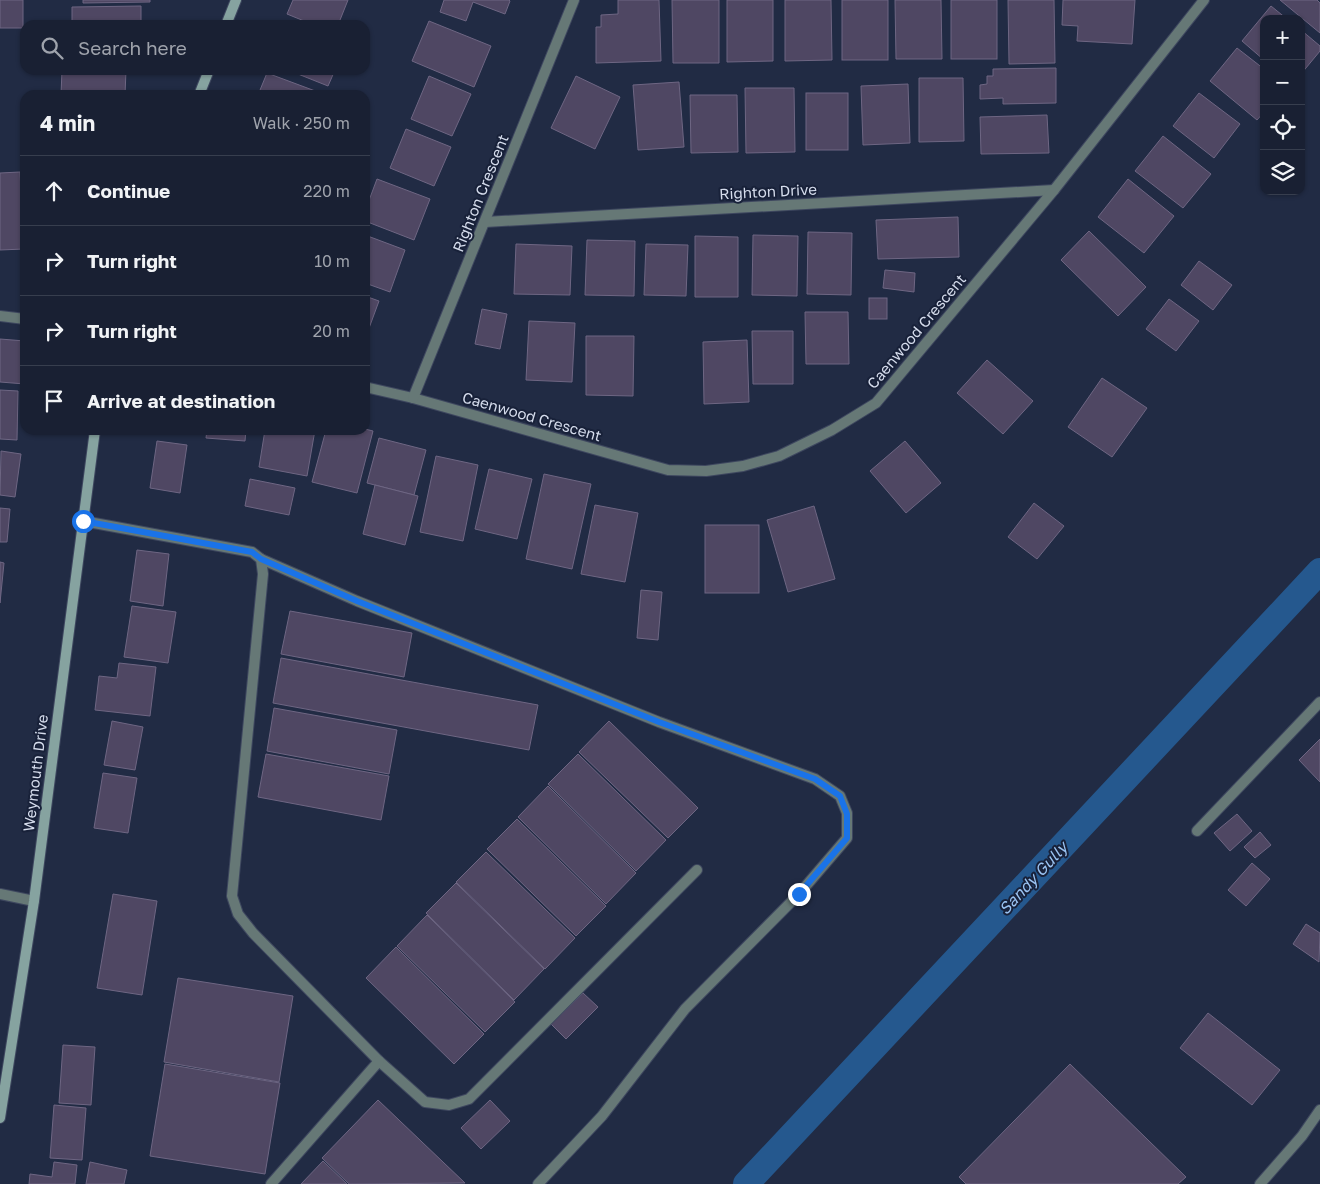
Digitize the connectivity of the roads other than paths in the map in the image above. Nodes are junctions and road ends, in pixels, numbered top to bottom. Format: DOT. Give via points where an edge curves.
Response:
graph roads {
  1 [pos="236,0"];
  2 [pos="574,0"];
  3 [pos="1204,0"];
  4 [pos="228,20"];
  5 [pos="207,75"];
  6 [pos="201,90"];
  7 [pos="1054,190"];
  8 [pos="485,222"];
  9 [pos="0,316"];
  10 [pos="20,318"];
  11 [pos="370,388"];
  12 [pos="413,398"];
  13 [pos="94,435"];
  14 [pos="83,521"];
  15 [pos="261,559"];
  16 [pos="1320,702"];
  17 [pos="1197,831"];
  18 [pos="697,870"];
  19 [pos="0,894"];
  20 [pos="34,901"];
  21 [pos="379,1061"];
  22 [pos="1320,1110"];
  23 [pos="0,1118"];
  24 [pos="271,1184"];
  25 [pos="538,1184"];
  26 [pos="1260,1184"];
  1 -- 4 [label="street"];
  2 -- 8 [label="street, Righton Crescent"];
  3 -- 7 [label="street, Caenwood Crescent"];
  5 -- 6 [label="street"];
  7 -- 8 [label="street, Righton Drive"];
  7 -- 12 [label="street, Caenwood Crescent" via="876,403 832,430 779,456 743,466 706,471 668,470"];
  8 -- 12 [label="street, Righton Crescent"];
  9 -- 10 [label="street"];
  11 -- 12 [label="street, Caenwood Crescent"];
  13 -- 14 [label="street, Weymouth Drive"];
  14 -- 15 [label="street" via="252,552"];
  14 -- 20 [label="street, Weymouth Drive"];
  15 -- 21 [label="street" via="263,574 232,896 238,914 253,933"];
  15 -- 25 [label="street" via="650,719 815,779 840,796 847,814 847,838 799,894 685,1009 602,1116"];
  16 -- 17 [label="street"];
  18 -- 21 [label="street" via="469,1099 449,1105 425,1102"];
  19 -- 20 [label="street"];
  20 -- 23 [label="street, Weymouth Drive"];
  21 -- 24 [label="street"];
  22 -- 26 [label="street"];
}
